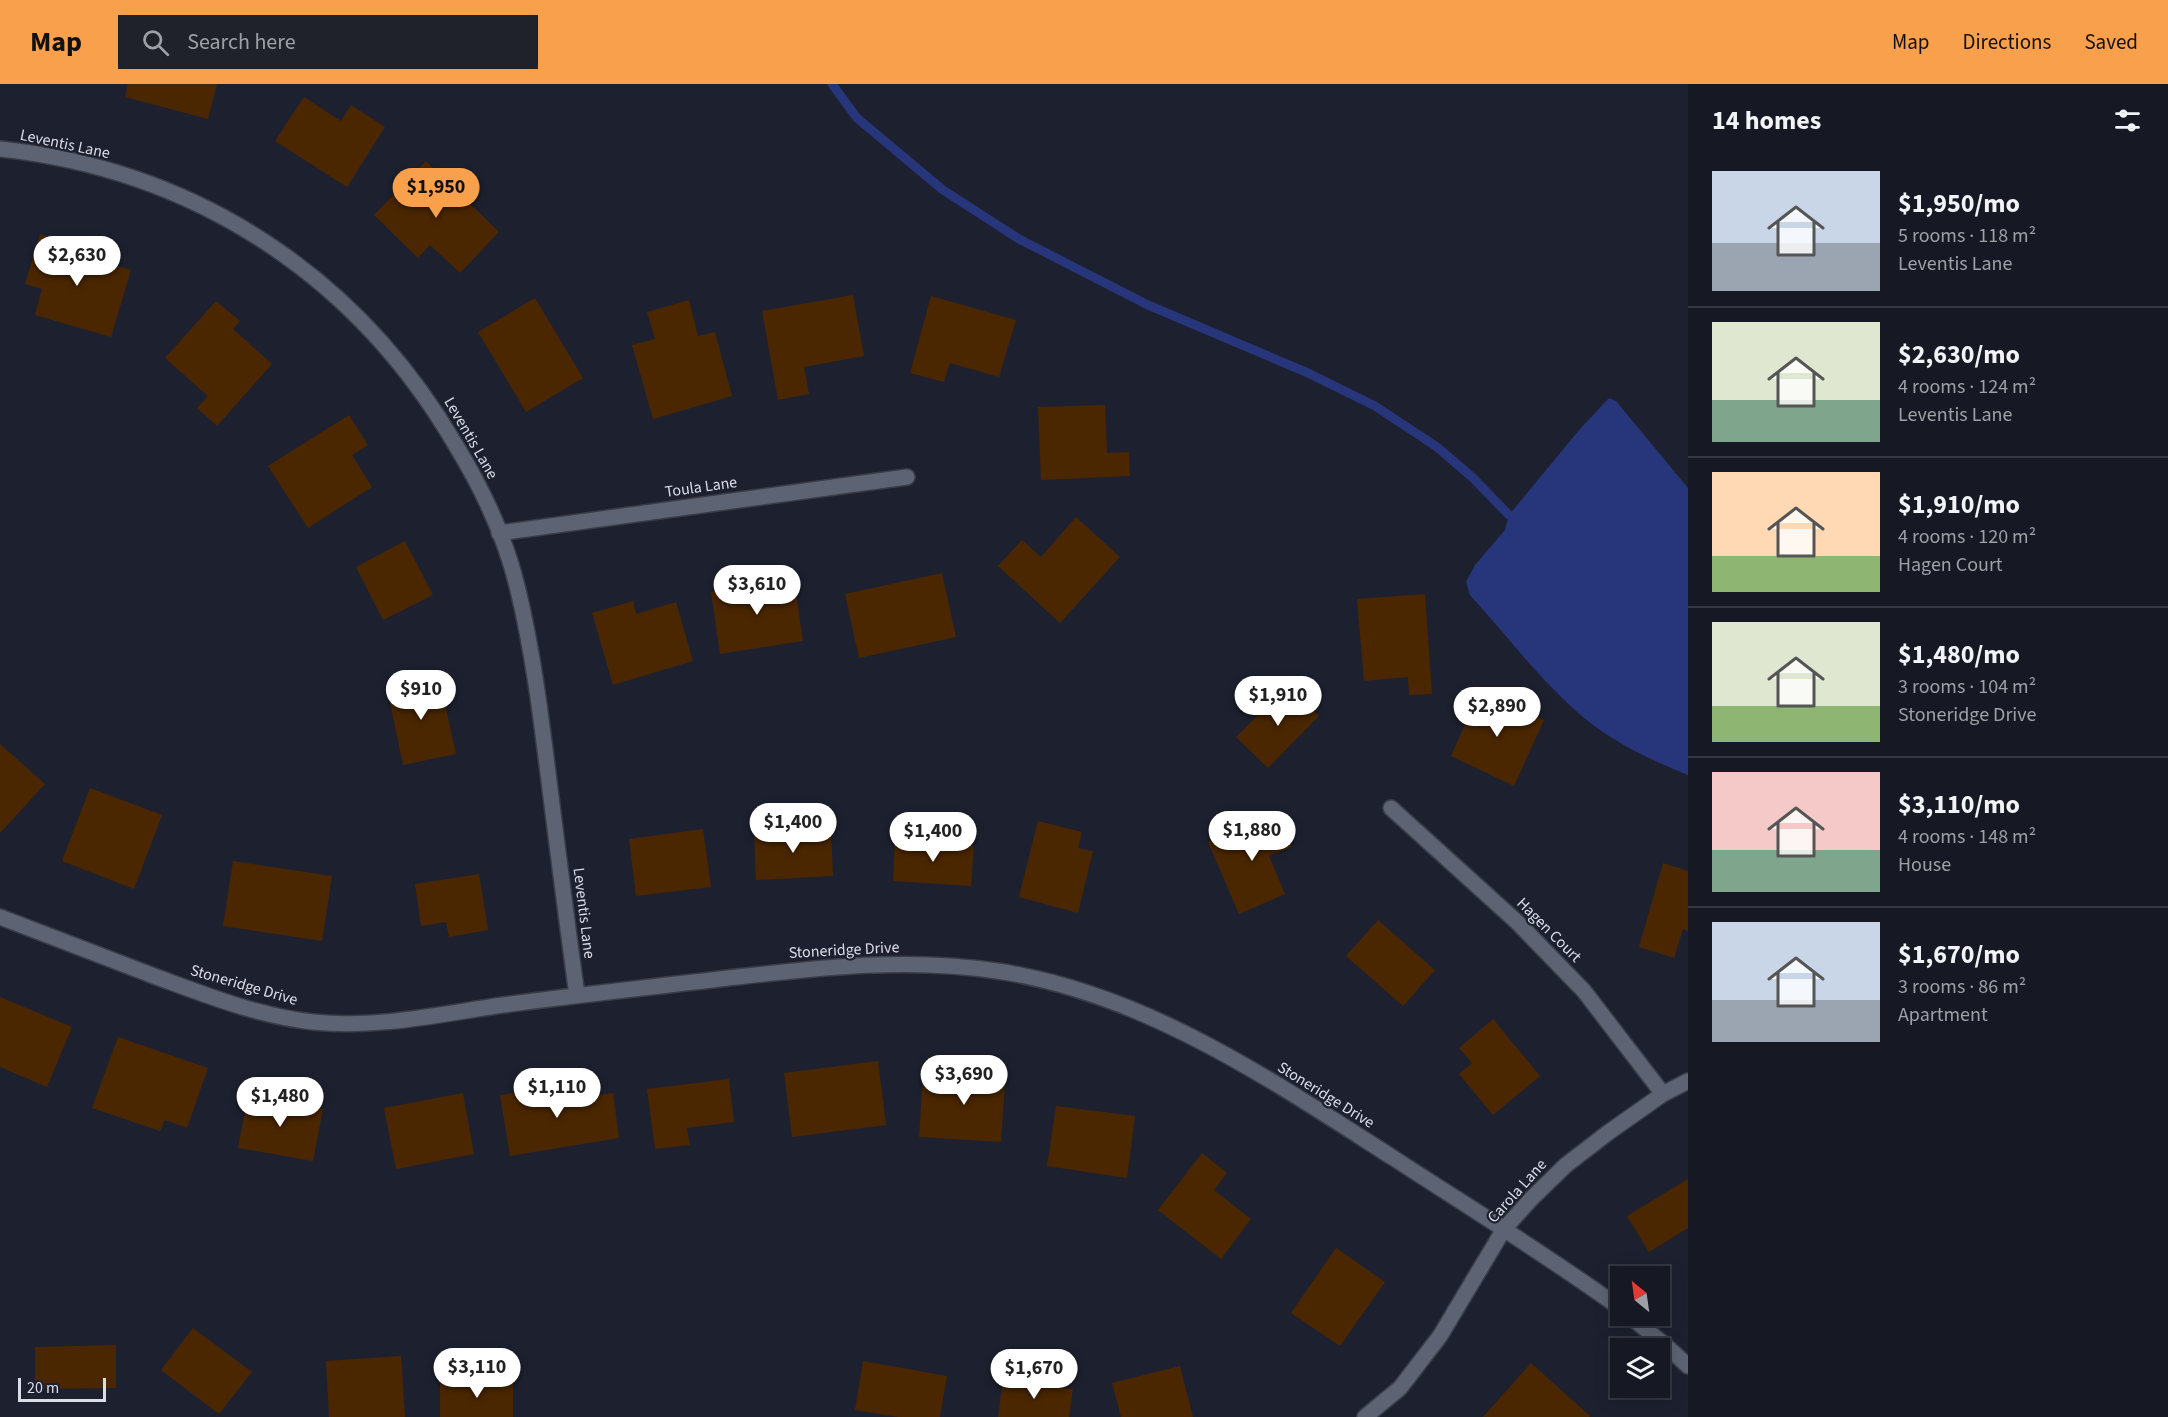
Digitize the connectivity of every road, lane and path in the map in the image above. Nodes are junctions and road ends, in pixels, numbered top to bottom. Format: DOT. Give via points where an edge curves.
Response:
graph roads {
  1 [pos="0,149"];
  2 [pos="907,477"];
  3 [pos="499,533"];
  4 [pos="1391,808"];
  5 [pos="0,917"];
  6 [pos="577,995"];
  7 [pos="1688,1081"];
  8 [pos="1663,1094"];
  9 [pos="1504,1229"];
  10 [pos="1610,1301"];
  11 [pos="1642,1326"];
  12 [pos="1688,1366"];
  13 [pos="1365,1417"];
  1 -- 3 [label="street, Leventis Lane" via="134,178 239,225 291,258 361,319 400,363 464,457"];
  2 -- 3 [label="street, Toula Lane"];
  3 -- 6 [label="street, Leventis Lane" via="518,588 536,682"];
  4 -- 8 [label="street, Hagen Court" via="1517,922 1584,991"];
  5 -- 6 [label="street, Stoneridge Drive" via="216,999 304,1021 381,1022"];
  6 -- 9 [label="street, Stoneridge Drive" via="824,967 924,964 1002,972 1069,986 1137,1011 1208,1045"];
  7 -- 8 [label="street, Carola Lane"];
  8 -- 9 [label="street, Carola Lane" via="1566,1165"];
  9 -- 10 [label="street, Stoneridge Drive"];
  9 -- 13 [label="street, Carola Lane" via="1440,1336 1400,1388"];
  11 -- 12 [label="street"];
}
